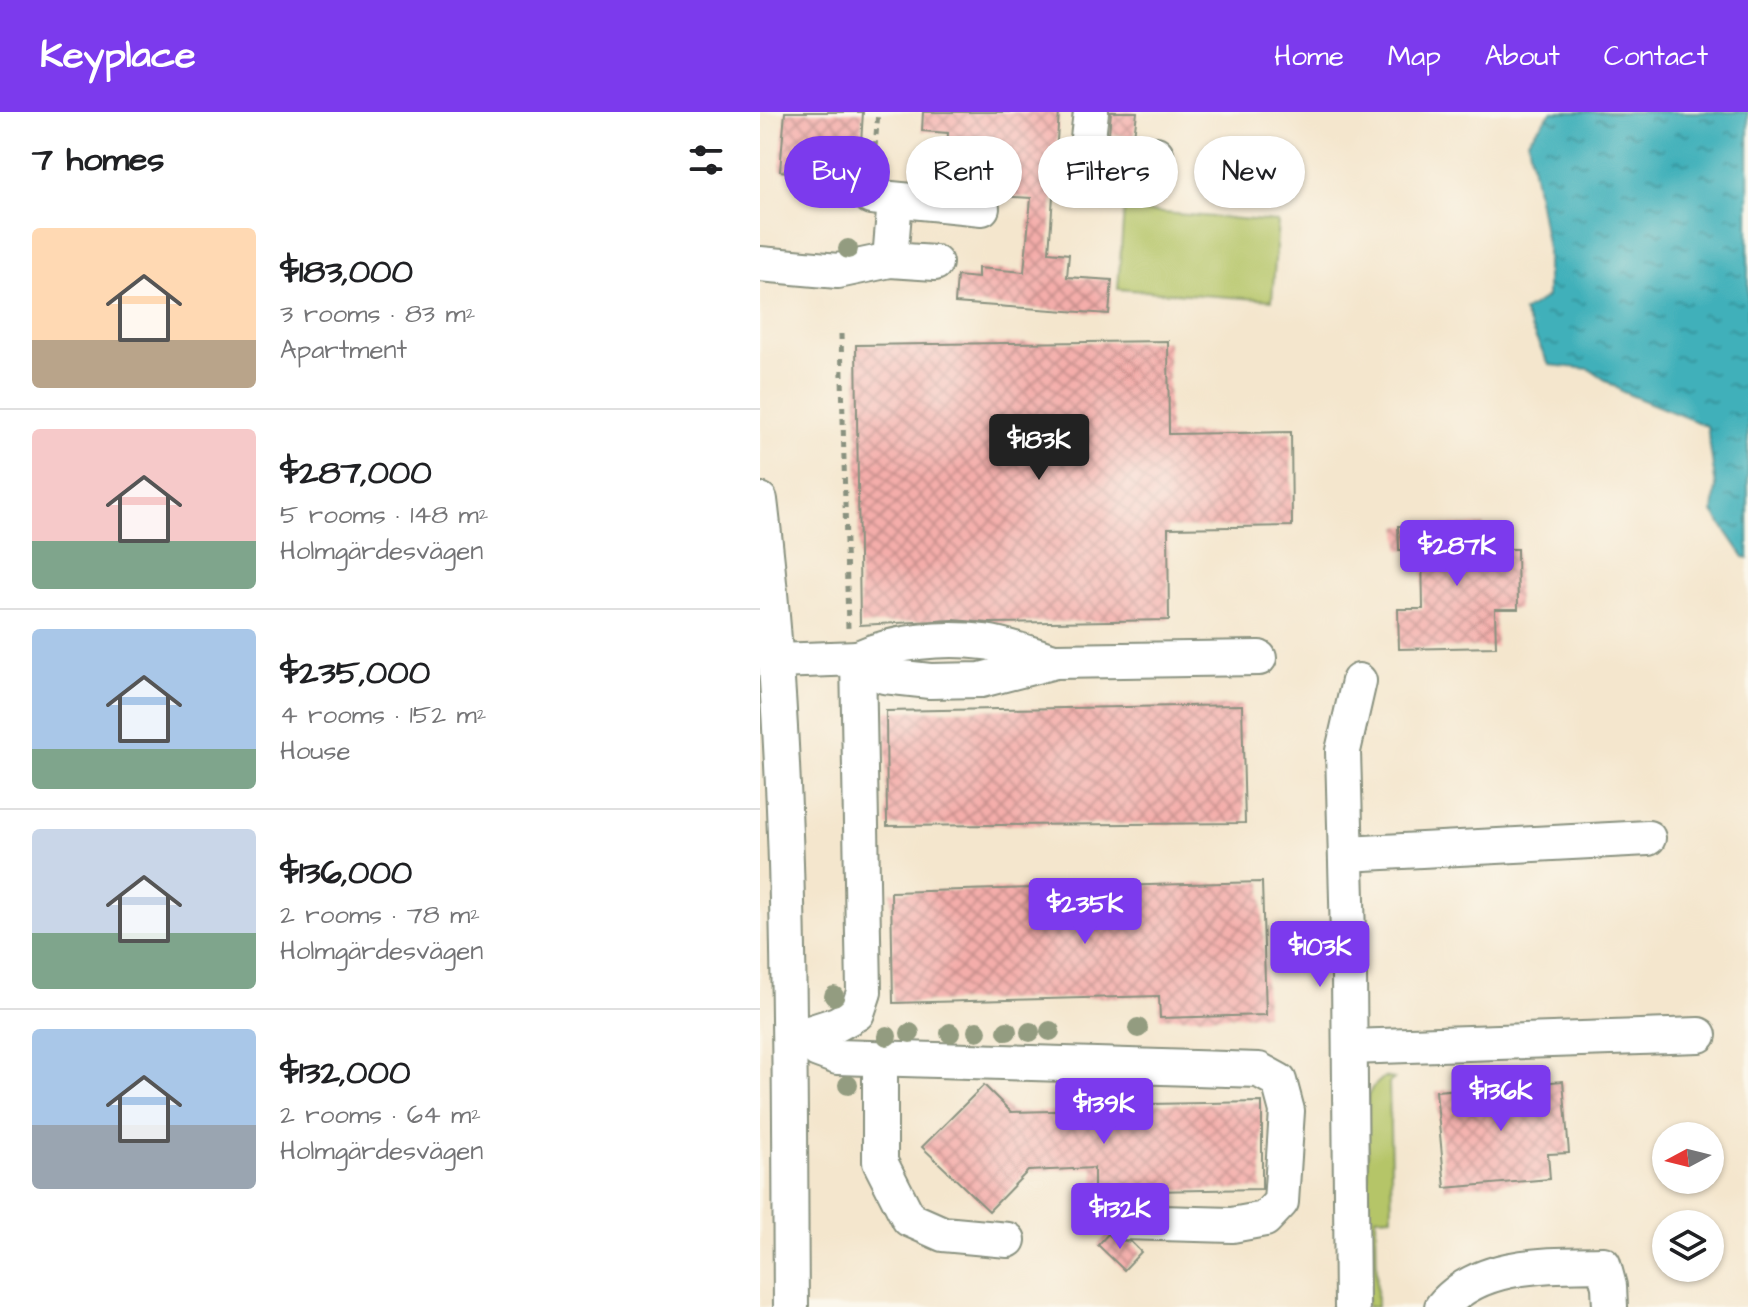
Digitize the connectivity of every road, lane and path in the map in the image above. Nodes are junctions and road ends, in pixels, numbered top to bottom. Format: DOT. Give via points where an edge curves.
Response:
graph roads {
  1 [pos="878,112"];
  2 [pos="1091,112"];
  3 [pos="879,136"];
  4 [pos="1088,136"];
  5 [pos="884,208"];
  6 [pos="890,260"];
  7 [pos="935,263"];
  8 [pos="760,264"];
  9 [pos="841,334"];
  10 [pos="760,500"];
  11 [pos="853,658"];
  12 [pos="1259,658"];
  13 [pos="772,681"];
  14 [pos="1359,681"];
  15 [pos="1648,838"];
  16 [pos="1346,854"];
  17 [pos="799,1033"];
  18 [pos="1699,1035"];
  19 [pos="1350,1047"];
  20 [pos="880,1060"];
  21 [pos="1124,1222"];
  22 [pos="1008,1240"];
  23 [pos="791,1307"];
  24 [pos="1352,1307"];
  25 [pos="1442,1307"];
  26 [pos="1610,1307"];
  1 -- 3 [label="path"];
  2 -- 4 [label="street"];
  5 -- 6 [label="street"];
  6 -- 7 [label="street"];
  6 -- 8 [label="street" via="838,271"];
  9 -- 11 [label="path"];
  10 -- 13 [label="street"];
  11 -- 12 [label="street" via="881,647 939,641 986,642 1055,661"];
  11 -- 13 [label="street"];
  11 -- 17 [label="street" via="864,992 857,1013"];
  13 -- 17 [label="street"];
  14 -- 16 [label="street" via="1343,751"];
  15 -- 16 [label="street"];
  16 -- 19 [label="street"];
  17 -- 20 [label="street" via="818,1050 837,1057"];
  17 -- 23 [label="street"];
  18 -- 19 [label="street"];
  19 -- 24 [label="street"];
  20 -- 21 [label="street" via="1259,1070 1279,1081 1287,1111 1281,1202 1265,1219 1232,1225"];
  20 -- 22 [label="street" via="880,1162 909,1219 943,1234"];
  25 -- 26 [label="street" via="1485,1275 1589,1264 1603,1264"];
}
